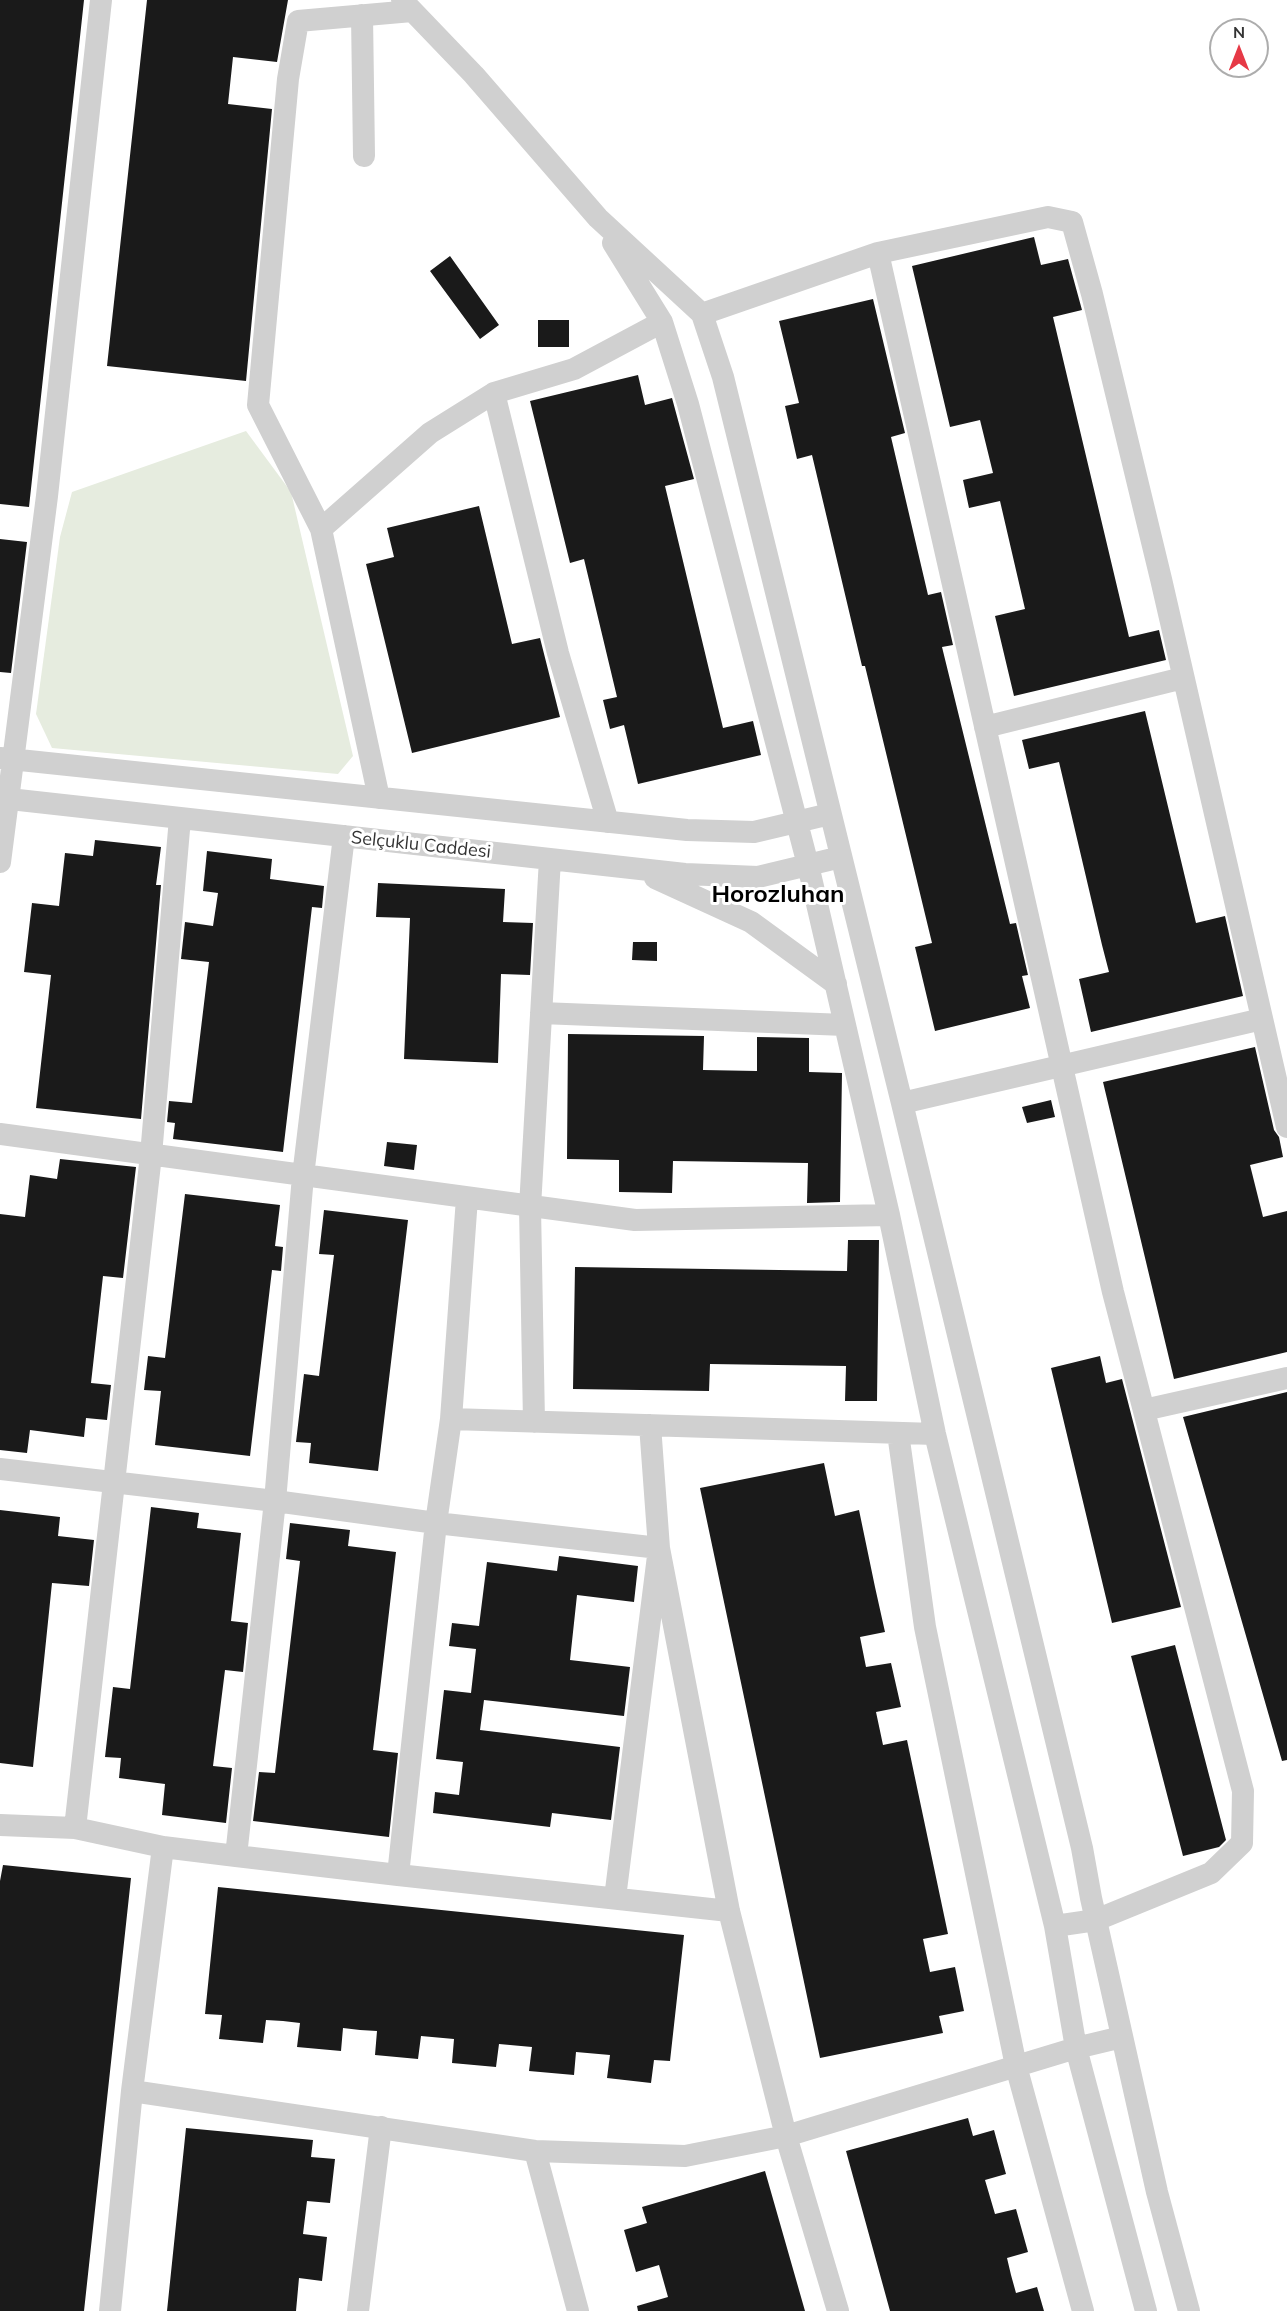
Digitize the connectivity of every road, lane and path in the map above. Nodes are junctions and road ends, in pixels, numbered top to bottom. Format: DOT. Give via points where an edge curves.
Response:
graph roads {
  1 [pos="101,0"];
  2 [pos="407,5"];
  3 [pos="362,15"];
  4 [pos="364,156"];
  5 [pos="598,218"];
  6 [pos="878,253"];
  7 [pos="702,314"];
  8 [pos="662,322"];
  9 [pos="494,393"];
  10 [pos="321,530"];
  11 [pos="1183,678"];
  12 [pos="985,727"];
  13 [pos="6,759"];
  14 [pos="379,798"];
  15 [pos="4,799"];
  16 [pos="830,814"];
  17 [pos="180,818"];
  18 [pos="608,822"];
  19 [pos="797,823"];
  20 [pos="344,836"];
  21 [pos="841,857"];
  22 [pos="550,859"];
  23 [pos="0,862"];
  24 [pos="808,865"];
  25 [pos="634,868"];
  26 [pos="836,984"];
  27 [pos="541,1012"];
  28 [pos="1262,1019"];
  29 [pos="845,1025"];
  30 [pos="1062,1067"];
  31 [pos="902,1103"];
  32 [pos="1287,1127"];
  33 [pos="0,1134"];
  34 [pos="151,1155"];
  35 [pos="303,1176"];
  36 [pos="467,1198"];
  37 [pos="530,1207"];
  38 [pos="889,1215"];
  39 [pos="1287,1378"];
  40 [pos="1144,1410"];
  41 [pos="451,1419"];
  42 [pos="534,1422"];
  43 [pos="650,1425"];
  44 [pos="898,1433"];
  45 [pos="935,1434"];
  46 [pos="0,1469"];
  47 [pos="114,1481"];
  48 [pos="275,1501"];
  49 [pos="436,1523"];
  50 [pos="659,1548"];
  51 [pos="0,1825"];
  52 [pos="75,1828"];
  53 [pos="163,1847"];
  54 [pos="236,1856"];
  55 [pos="398,1875"];
  56 [pos="615,1898"];
  57 [pos="729,1911"];
  58 [pos="1096,1920"];
  59 [pos="1055,1926"];
  60 [pos="1122,2037"];
  61 [pos="1076,2048"];
  62 [pos="1016,2066"];
  63 [pos="132,2091"];
  64 [pos="381,2127"];
  65 [pos="786,2136"];
  66 [pos="536,2151"];
  67 [pos="110,2311"];
  68 [pos="358,2311"];
  69 [pos="578,2311"];
  70 [pos="838,2311"];
  71 [pos="1083,2311"];
  72 [pos="1146,2311"];
  73 [pos="1190,2311"];
  1 -- 13 [label="street" via="46,496"];
  2 -- 3 [label="street"];
  2 -- 5 [label="street" via="474,75"];
  3 -- 4 [label="street"];
  3 -- 10 [label="street" via="298,21 288,79 258,405"];
  5 -- 7 [label="street"];
  5 -- 8 [label="street"];
  6 -- 7 [label="street"];
  6 -- 11 [label="street" via="1048,217 1071,222 1092,294"];
  6 -- 12 [label="street"];
  7 -- 16 [label="street" via="723,377"];
  8 -- 9 [label="street" via="574,369"];
  8 -- 19 [label="street" via="688,404"];
  9 -- 10 [label="street" via="430,433"];
  9 -- 18 [label="street" via="558,653"];
  10 -- 14 [label="street"];
  11 -- 12 [label="street"];
  11 -- 28 [label="street"];
  12 -- 30 [label="street"];
  13 -- 14 [label="street"];
  13 -- 15 [label="street"];
  14 -- 18 [label="street"];
  15 -- 17 [label="street, Selçuklu Caddesi"];
  15 -- 23 [label="street"];
  16 -- 19 [label="street"];
  16 -- 21 [label="street"];
  17 -- 20 [label="street, Selçuklu Caddesi"];
  17 -- 34 [label="street"];
  18 -- 19 [label="street" via="754,832"];
  19 -- 24 [label="street"];
  20 -- 22 [label="street, Selçuklu Caddesi"];
  20 -- 35 [label="street"];
  21 -- 24 [label="street, Selçuklu Caddesi"];
  21 -- 31 [label="street"];
  22 -- 25 [label="street, Selçuklu Caddesi"];
  22 -- 27 [label="street"];
  24 -- 25 [label="street, Selçuklu Caddesi" via="759,877"];
  24 -- 26 [label="street"];
  25 -- 26 [label="street" via="751,922"];
  26 -- 29 [label="street"];
  27 -- 29 [label="street"];
  27 -- 37 [label="street"];
  28 -- 30 [label="street"];
  28 -- 32 [label="street"];
  29 -- 38 [label="street"];
  30 -- 31 [label="street"];
  30 -- 40 [label="street"];
  31 -- 58 [label="street" via="1082,1848"];
  33 -- 34 [label="street"];
  34 -- 35 [label="street"];
  34 -- 47 [label="street"];
  35 -- 36 [label="street"];
  35 -- 48 [label="street"];
  36 -- 37 [label="street"];
  36 -- 41 [label="street"];
  37 -- 38 [label="street" via="635,1221"];
  37 -- 42 [label="street"];
  38 -- 45 [label="street"];
  39 -- 40 [label="street"];
  40 -- 58 [label="street" via="1243,1791 1242,1843 1211,1873"];
  41 -- 42 [label="street"];
  41 -- 49 [label="street"];
  42 -- 43 [label="street"];
  43 -- 44 [label="street"];
  43 -- 50 [label="street"];
  44 -- 45 [label="street"];
  44 -- 62 [label="street" via="925,1627"];
  45 -- 59 [label="street"];
  46 -- 47 [label="street"];
  47 -- 48 [label="street"];
  47 -- 52 [label="street"];
  48 -- 49 [label="street"];
  48 -- 54 [label="street"];
  49 -- 50 [label="street"];
  49 -- 55 [label="street"];
  50 -- 56 [label="street"];
  50 -- 57 [label="street"];
  51 -- 52 [label="street"];
  52 -- 53 [label="street"];
  53 -- 54 [label="street"];
  53 -- 63 [label="street"];
  54 -- 55 [label="street"];
  55 -- 56 [label="street"];
  56 -- 57 [label="street"];
  57 -- 65 [label="street"];
  58 -- 59 [label="street"];
  58 -- 60 [label="street"];
  59 -- 61 [label="street"];
  60 -- 61 [label="street"];
  60 -- 73 [label="street" via="1157,2192"];
  61 -- 62 [label="street"];
  61 -- 72 [label="street"];
  62 -- 65 [label="street"];
  62 -- 71 [label="street"];
  63 -- 64 [label="street"];
  63 -- 67 [label="street"];
  64 -- 66 [label="street"];
  64 -- 68 [label="street"];
  65 -- 66 [label="street" via="685,2156"];
  65 -- 70 [label="street"];
  66 -- 69 [label="street"];
}
